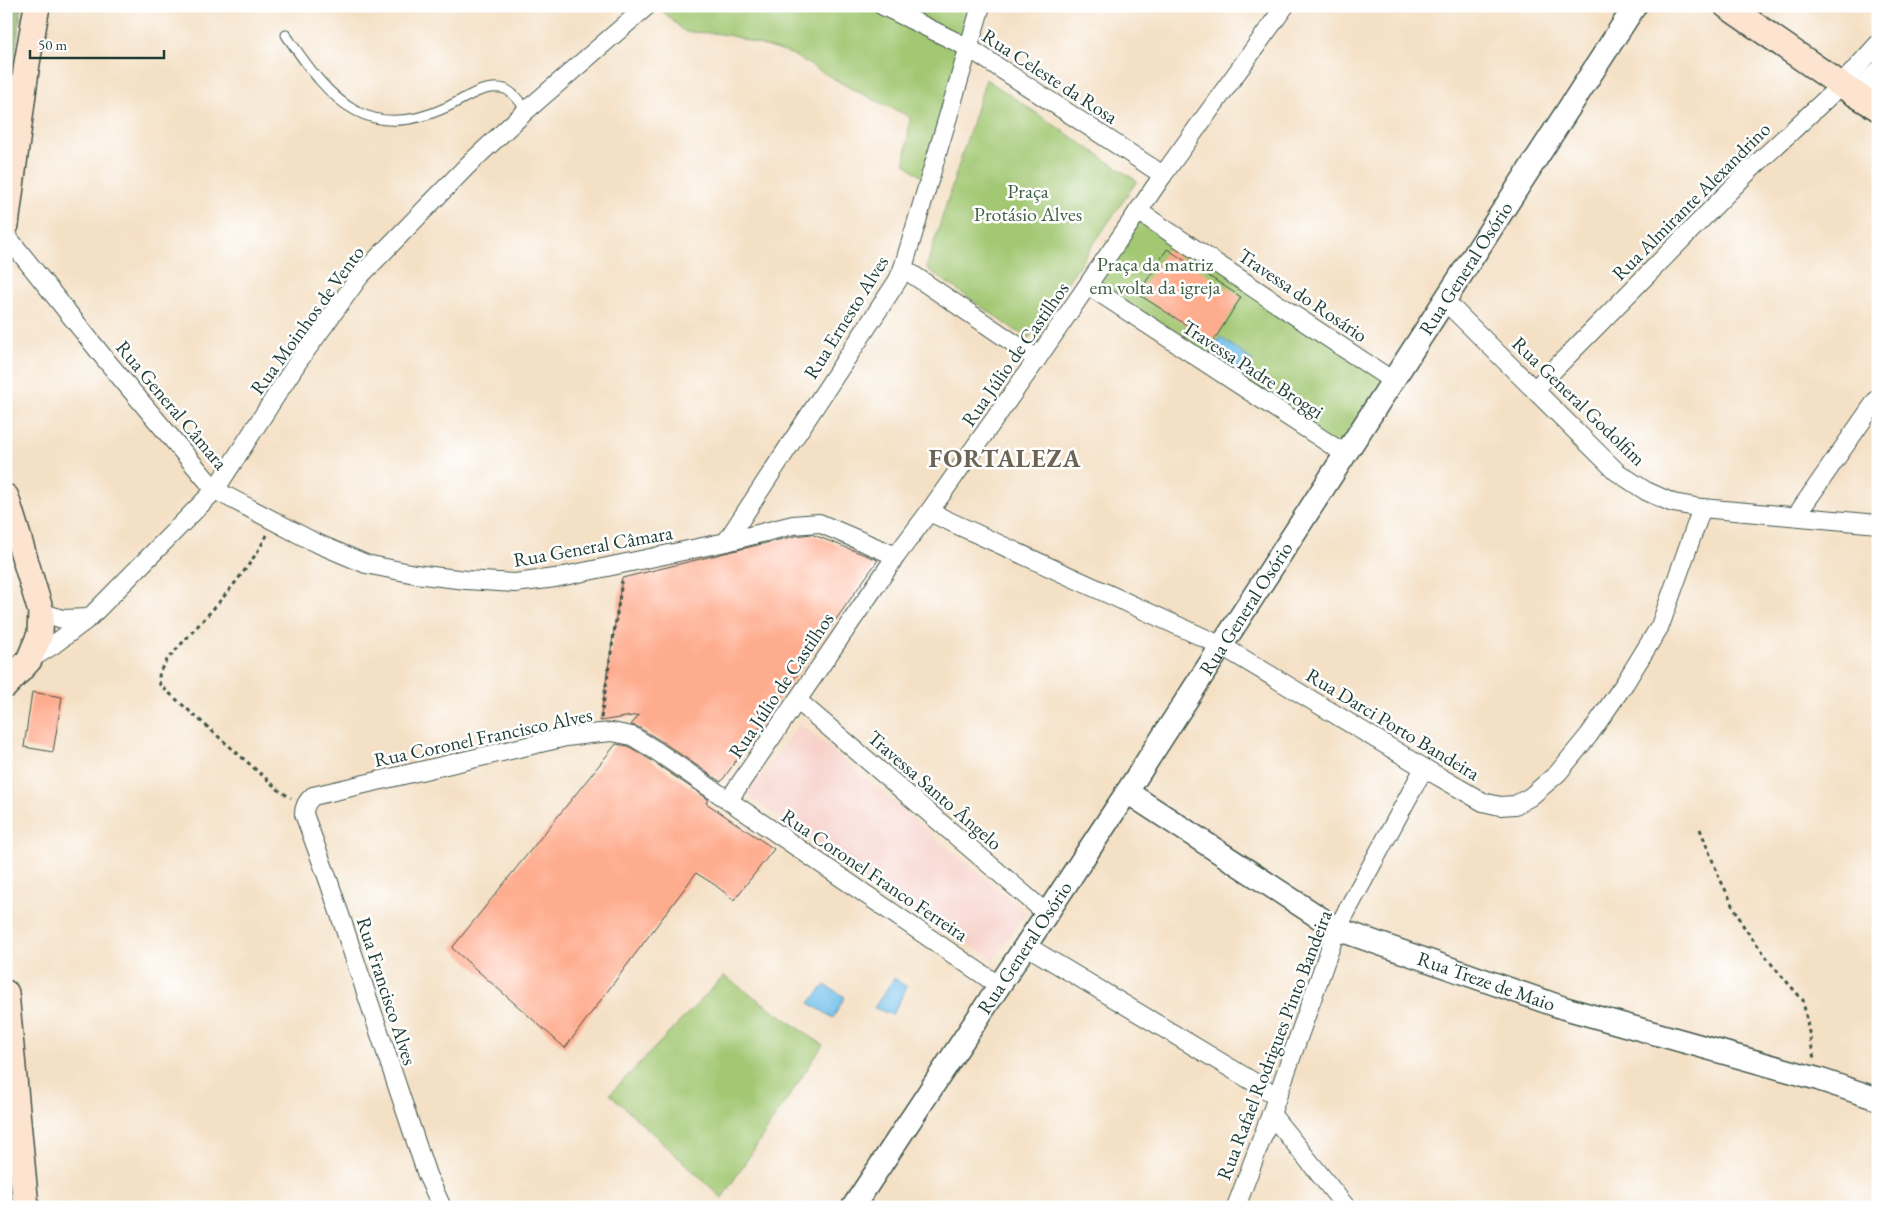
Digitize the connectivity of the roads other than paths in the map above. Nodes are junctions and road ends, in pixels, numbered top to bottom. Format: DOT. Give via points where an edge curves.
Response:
graph roads {
  1 [pos="37,6"];
  2 [pos="647,6"];
  3 [pos="883,6"];
  4 [pos="981,6"];
  5 [pos="1286,6"];
  6 [pos="1635,6"];
  7 [pos="1727,6"];
  8 [pos="286,35"];
  9 [pos="1878,44"];
  10 [pos="969,48"];
  11 [pos="1878,71"];
  12 [pos="1849,90"];
  13 [pos="1878,108"];
  14 [pos="527,110"];
  15 [pos="1163,175"];
  16 [pos="1138,211"];
  17 [pos="6,225"];
  18 [pos="6,235"];
  19 [pos="903,268"];
  20 [pos="1089,286"];
  21 [pos="1445,301"];
  22 [pos="1037,359"];
  23 [pos="1393,381"];
  24 [pos="1535,390"];
  25 [pos="1878,398"];
  26 [pos="1345,454"];
  27 [pos="215,490"];
  28 [pos="6,497"];
  29 [pos="1702,508"];
  30 [pos="929,512"];
  31 [pos="1796,516"];
  32 [pos="1878,524"];
  33 [pos="13,538"];
  34 [pos="726,542"];
  35 [pos="896,556"];
  36 [pos="41,612"];
  37 [pos="89,618"];
  38 [pos="1222,646"];
  39 [pos="17,665"];
  40 [pos="6,685"];
  41 [pos="797,700"];
  42 [pos="1424,768"];
  43 [pos="1127,792"];
  44 [pos="728,801"];
  45 [pos="304,807"];
  46 [pos="1046,913"];
  47 [pos="1337,929"];
  48 [pos="1025,945"];
  49 [pos="998,985"];
  50 [pos="6,993"];
  51 [pos="1278,1096"];
  52 [pos="1878,1099"];
  53 [pos="1271,1114"];
  54 [pos="26,1207"];
  55 [pos="442,1207"];
  56 [pos="853,1207"];
  57 [pos="1236,1207"];
  58 [pos="1346,1207"];
  1 -- 17 [label="main road"];
  2 -- 14 [label="street, Rua Moinhos de Vento"];
  3 -- 10 [label="street, Rua Celeste da Rosa"];
  4 -- 10 [label="street, Rua Ernesto Alves"];
  5 -- 15 [label="street, Rua Júlio de Castilhos"];
  6 -- 21 [label="street, Rua General Osório"];
  7 -- 12 [label="main road"];
  8 -- 14 [label="lane" via="337,97 375,119 417,119 474,92 492,88 505,89"];
  9 -- 12 [label="street, Rua Almirante Alexandrino"];
  10 -- 15 [label="street, Rua Celeste da Rosa"];
  10 -- 19 [label="street, Rua Ernesto Alves"];
  11 -- 12 [label="street, Rua Almirante Alexandrino"];
  12 -- 13 [label="main road"];
  12 -- 24 [label="street, Rua Almirante Alexandrino" via="1749,171"];
  14 -- 27 [label="street, Rua Moinhos de Vento" via="469,164 360,276 297,363"];
  15 -- 16 [label="street, Rua Júlio de Castilhos"];
  16 -- 20 [label="street, Rua Júlio de Castilhos"];
  16 -- 23 [label="street, Travessa do Rosário"];
  18 -- 27 [label="street, Rua General Câmara"];
  19 -- 22 [label="street"];
  19 -- 34 [label="street, Rua Ernesto Alves"];
  20 -- 22 [label="street, Rua Júlio de Castilhos"];
  20 -- 26 [label="street, Travessa Padre Broggi"];
  21 -- 23 [label="street, Rua General Osório"];
  21 -- 24 [label="street, Rua General Godolfim"];
  22 -- 30 [label="street, Rua Júlio de Castilhos"];
  23 -- 26 [label="street, Rua General Osório"];
  24 -- 29 [label="street, Rua General Godolfim" via="1617,472 1673,503"];
  25 -- 31 [label="street"];
  26 -- 38 [label="street, Rua General Osório"];
  27 -- 34 [label="street, Rua General Câmara" via="314,542 366,564 466,580 515,583 555,578"];
  27 -- 37 [label="street, Rua Moinhos de Vento"];
  28 -- 33 [label="main road"];
  29 -- 31 [label="street, Rua General Godolfim"];
  29 -- 42 [label="street, Rua Darci Porto Bandeira" via="1660,626 1625,683 1558,773 1530,797 1515,805 1500,806 1483,802"];
  30 -- 35 [label="street, Rua Júlio de Castilhos"];
  30 -- 38 [label="street, Rua Darci Porto Bandeira"];
  31 -- 32 [label="street, Rua General Godolfim"];
  33 -- 36 [label="main road"];
  34 -- 35 [label="street, Rua General Câmara" via="793,524 818,523"];
  35 -- 41 [label="street, Rua Júlio de Castilhos"];
  36 -- 37 [label="street" via="62,620"];
  36 -- 39 [label="main road" via="40,634"];
  37 -- 39 [label="street, Rua Moinhos de Vento" via="53,645"];
  38 -- 42 [label="street, Rua Darci Porto Bandeira"];
  38 -- 43 [label="street, Rua General Osório"];
  39 -- 40 [label="main road"];
  41 -- 44 [label="street, Rua Júlio de Castilhos"];
  41 -- 46 [label="street, Travessa Santo Ângelo"];
  42 -- 47 [label="street, Rua Rafael Rodrigues Pinto Bandeira"];
  43 -- 46 [label="street, Rua General Osório"];
  43 -- 47 [label="street, Rua Treze de Maio"];
  44 -- 45 [label="street, Rua Coronel Francisco Alves" via="632,736 612,732 566,737 319,794 309,799"];
  44 -- 49 [label="street, Rua Coronel Franco Ferreira"];
  45 -- 55 [label="street, Rua Francisco Alves" via="426,1175"];
  46 -- 48 [label="street, Rua General Osório"];
  47 -- 51 [label="street, Rua Rafael Rodrigues Pinto Bandeira"];
  47 -- 52 [label="street, Rua Treze de Maio" via="1564,1008 1818,1079"];
  48 -- 49 [label="street, Rua General Osório"];
  48 -- 51 [label="street"];
  49 -- 56 [label="street, Rua General Osório"];
  50 -- 54 [label="main road"];
  51 -- 53 [label="street, Rua Rafael Rodrigues Pinto Bandeira"];
  53 -- 57 [label="street, Rua Rafael Rodrigues Pinto Bandeira"];
  53 -- 58 [label="street"];
}
